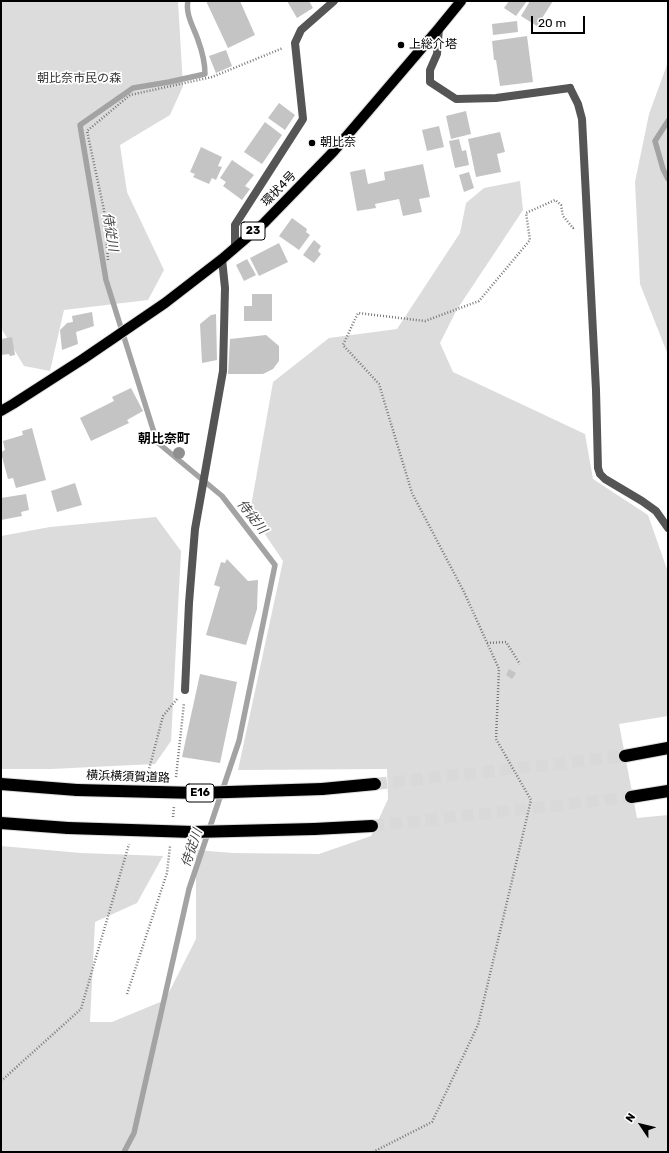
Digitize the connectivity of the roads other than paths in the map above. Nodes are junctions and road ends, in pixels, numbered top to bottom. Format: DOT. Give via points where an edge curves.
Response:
graph roads {
  1 [pos="334,1"];
  2 [pos="461,1"];
  3 [pos="439,28"];
  4 [pos="235,247"];
  5 [pos="222,259"];
  6 [pos="1,410"];
  7 [pos="668,528"];
  8 [pos="185,690"];
  9 [pos="668,748"];
  10 [pos="625,756"];
  11 [pos="1,784"];
  12 [pos="375,784"];
  13 [pos="668,790"];
  14 [pos="631,797"];
  15 [pos="1,823"];
  16 [pos="372,826"];
  1 -- 4 [label="street" via="301,30 295,43 303,119 235,225"];
  2 -- 3 [label="main road, 環状4号 / 23"];
  3 -- 4 [label="main road, 環状4号 / 23" via="333,152 264,222"];
  3 -- 7 [label="street" via="437,54 430,70 430,82 456,99 496,98 570,88 578,104 582,119 598,468 605,480 656,511"];
  4 -- 5 [label="main road, 環状4号 / 23"];
  5 -- 6 [label="main road, 環状4号 / 23" via="165,303 108,342"];
  5 -- 8 [label="street" via="225,288 223,371 195,529"];
  9 -- 10 [label="highway"];
  11 -- 12 [label="highway, 横浜横須賀道路 / E16, bridge" via="77,790 198,793 322,789"];
  13 -- 14 [label="highway"];
  15 -- 16 [label="highway, bridge" via="193,832"];
}
